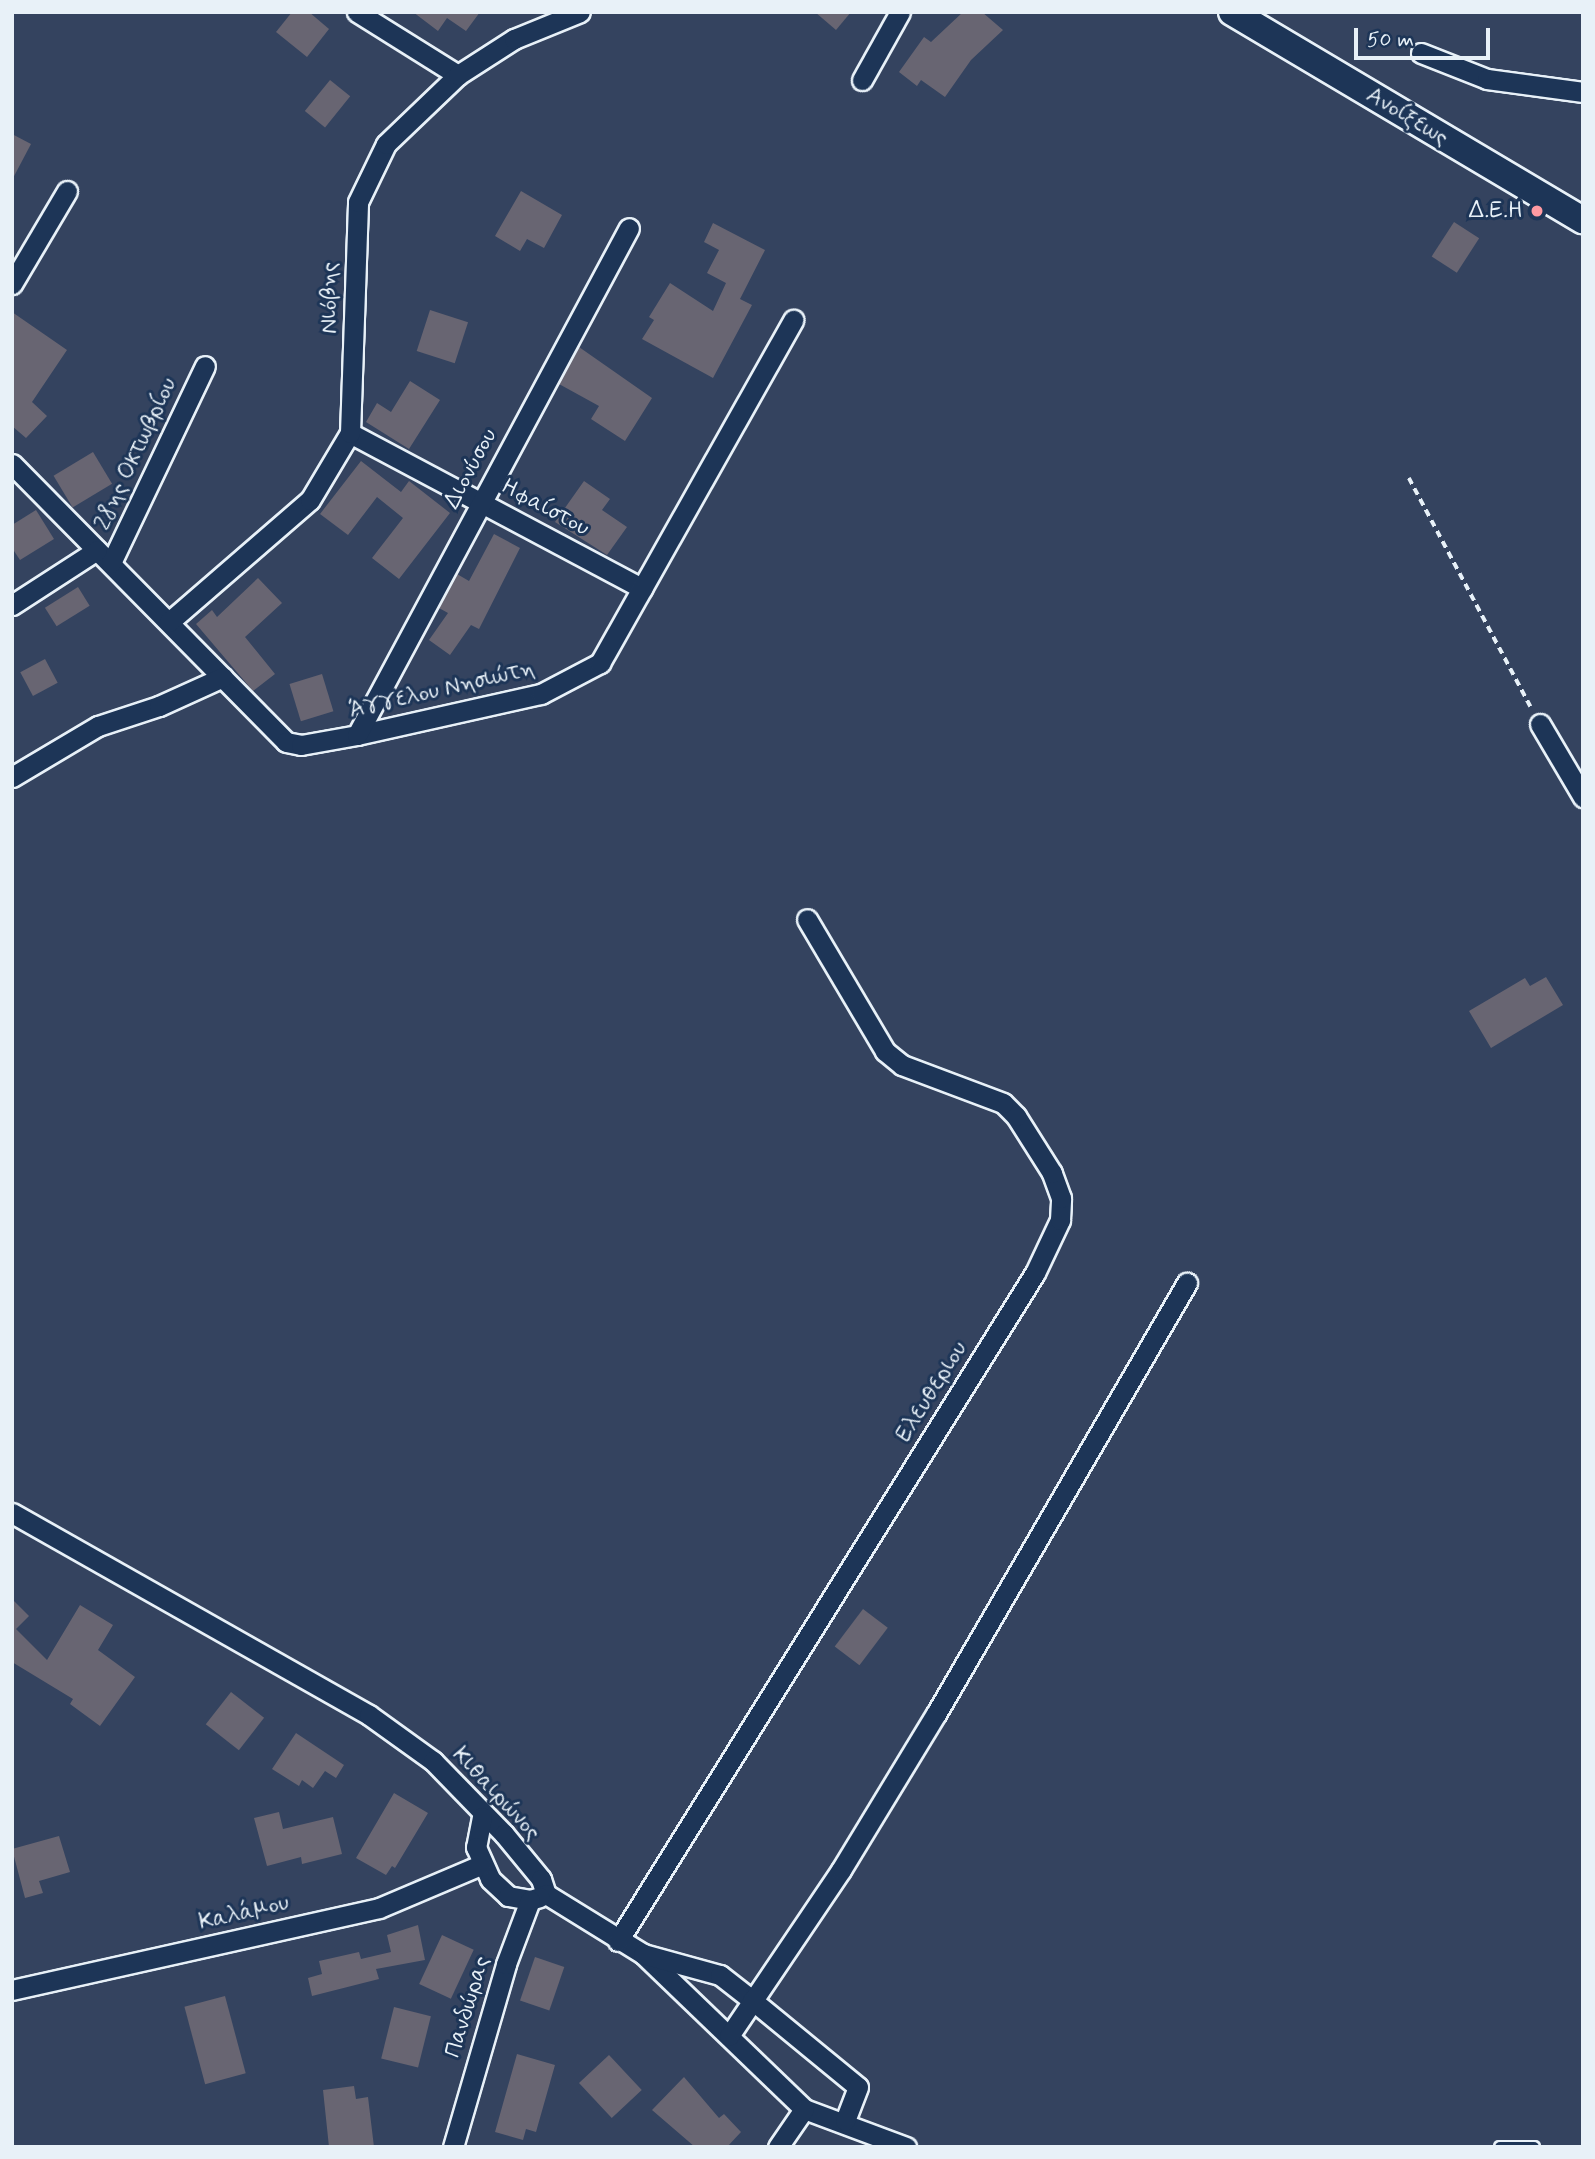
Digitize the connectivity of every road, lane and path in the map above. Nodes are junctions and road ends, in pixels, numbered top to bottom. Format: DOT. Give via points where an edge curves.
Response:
graph roads {
  1 [pos="357,12"];
  2 [pos="580,12"];
  3 [pos="900,12"];
  4 [pos="1232,12"];
  5 [pos="1421,53"];
  6 [pos="458,75"];
  7 [pos="862,80"];
  8 [pos="1583,92"];
  9 [pos="67,191"];
  10 [pos="1583,220"];
  11 [pos="629,228"];
  12 [pos="12,284"];
  13 [pos="793,320"];
  14 [pos="205,366"];
  15 [pos="350,433"];
  16 [pos="12,464"];
  17 [pos="1409,478"];
  18 [pos="481,502"];
  19 [pos="104,557"];
  20 [pos="642,588"];
  21 [pos="12,606"];
  22 [pos="169,622"];
  23 [pos="223,677"];
  24 [pos="1540,724"];
  25 [pos="357,735"];
  26 [pos="12,777"];
  27 [pos="1583,796"];
  28 [pos="807,919"];
  29 [pos="1187,1283"];
  30 [pos="12,1513"];
  31 [pos="482,1817"];
  32 [pos="481,1866"];
  33 [pos="538,1897"];
  34 [pos="618,1941"];
  35 [pos="643,1954"];
  36 [pos="12,1990"];
  37 [pos="752,2000"];
  38 [pos="729,2036"];
  39 [pos="804,2109"];
  40 [pos="845,2122"];
  41 [pos="453,2147"];
  42 [pos="778,2147"];
  43 [pos="906,2147"];
  44 [pos="1500,2147"];
  45 [pos="1534,2147"];
  1 -- 6 [label="street"];
  2 -- 6 [label="street, Νιόβης" via="514,39"];
  3 -- 7 [label="street"];
  4 -- 10 [label="street, Ανοίξεως"];
  5 -- 8 [label="street" via="1488,79"];
  6 -- 15 [label="street, Νιόβης" via="386,144 358,202"];
  9 -- 12 [label="street"];
  11 -- 18 [label="street, Διονύσου"];
  13 -- 20 [label="street, Άγγελου Νησιώτη"];
  14 -- 19 [label="street, 28ης Οκτωβρίου"];
  15 -- 18 [label="street, Ηφαίστου"];
  15 -- 22 [label="street, Νιόβης" via="310,500"];
  16 -- 19 [label="street, Άγγελου Νησιώτη"];
  17 -- 24 [label="path"];
  18 -- 20 [label="street, Ηφαίστου"];
  18 -- 25 [label="street, Διονύσου"];
  19 -- 21 [label="street"];
  19 -- 22 [label="street, Άγγελου Νησιώτη"];
  20 -- 25 [label="street, Άγγελου Νησιώτη" via="600,663 580,677 541,694"];
  22 -- 23 [label="street, Άγγελου Νησιώτη"];
  23 -- 25 [label="street, Άγγελου Νησιώτη" via="286,742 301,745"];
  23 -- 26 [label="street" via="159,706 98,726"];
  24 -- 27 [label="street"];
  28 -- 34 [label="street, Ελευθεριου" via="884,1051 902,1065 1003,1103 1016,1116 1052,1173 1061,1198 1060,1220 1028,1284"];
  29 -- 37 [label="street" via="936,1714 841,1870"];
  30 -- 31 [label="street, Κιθαιρώνος" via="369,1715 433,1761"];
  31 -- 32 [label="street" via="476,1847"];
  31 -- 33 [label="street, Κιθαιρώνος" via="535,1872"];
  32 -- 33 [label="street" via="508,1896"];
  32 -- 36 [label="street, Καλάμου" via="379,1908"];
  33 -- 34 [label="street, Κιθαιρώνος"];
  33 -- 41 [label="street, Πανδώρας" via="506,1965"];
  34 -- 35 [label="street, Κιθαιρώνος"];
  35 -- 37 [label="street" via="720,1975"];
  35 -- 38 [label="street, Κιθαιρώνος"];
  37 -- 38 [label="street"];
  37 -- 40 [label="street" via="858,2088"];
  38 -- 39 [label="street, Κιθαιρώνος"];
  39 -- 40 [label="street, Κιθαιρώνος"];
  39 -- 42 [label="street"];
  40 -- 43 [label="street, Κιθαιρώνος"];
  44 -- 45 [label="lane"];
}
